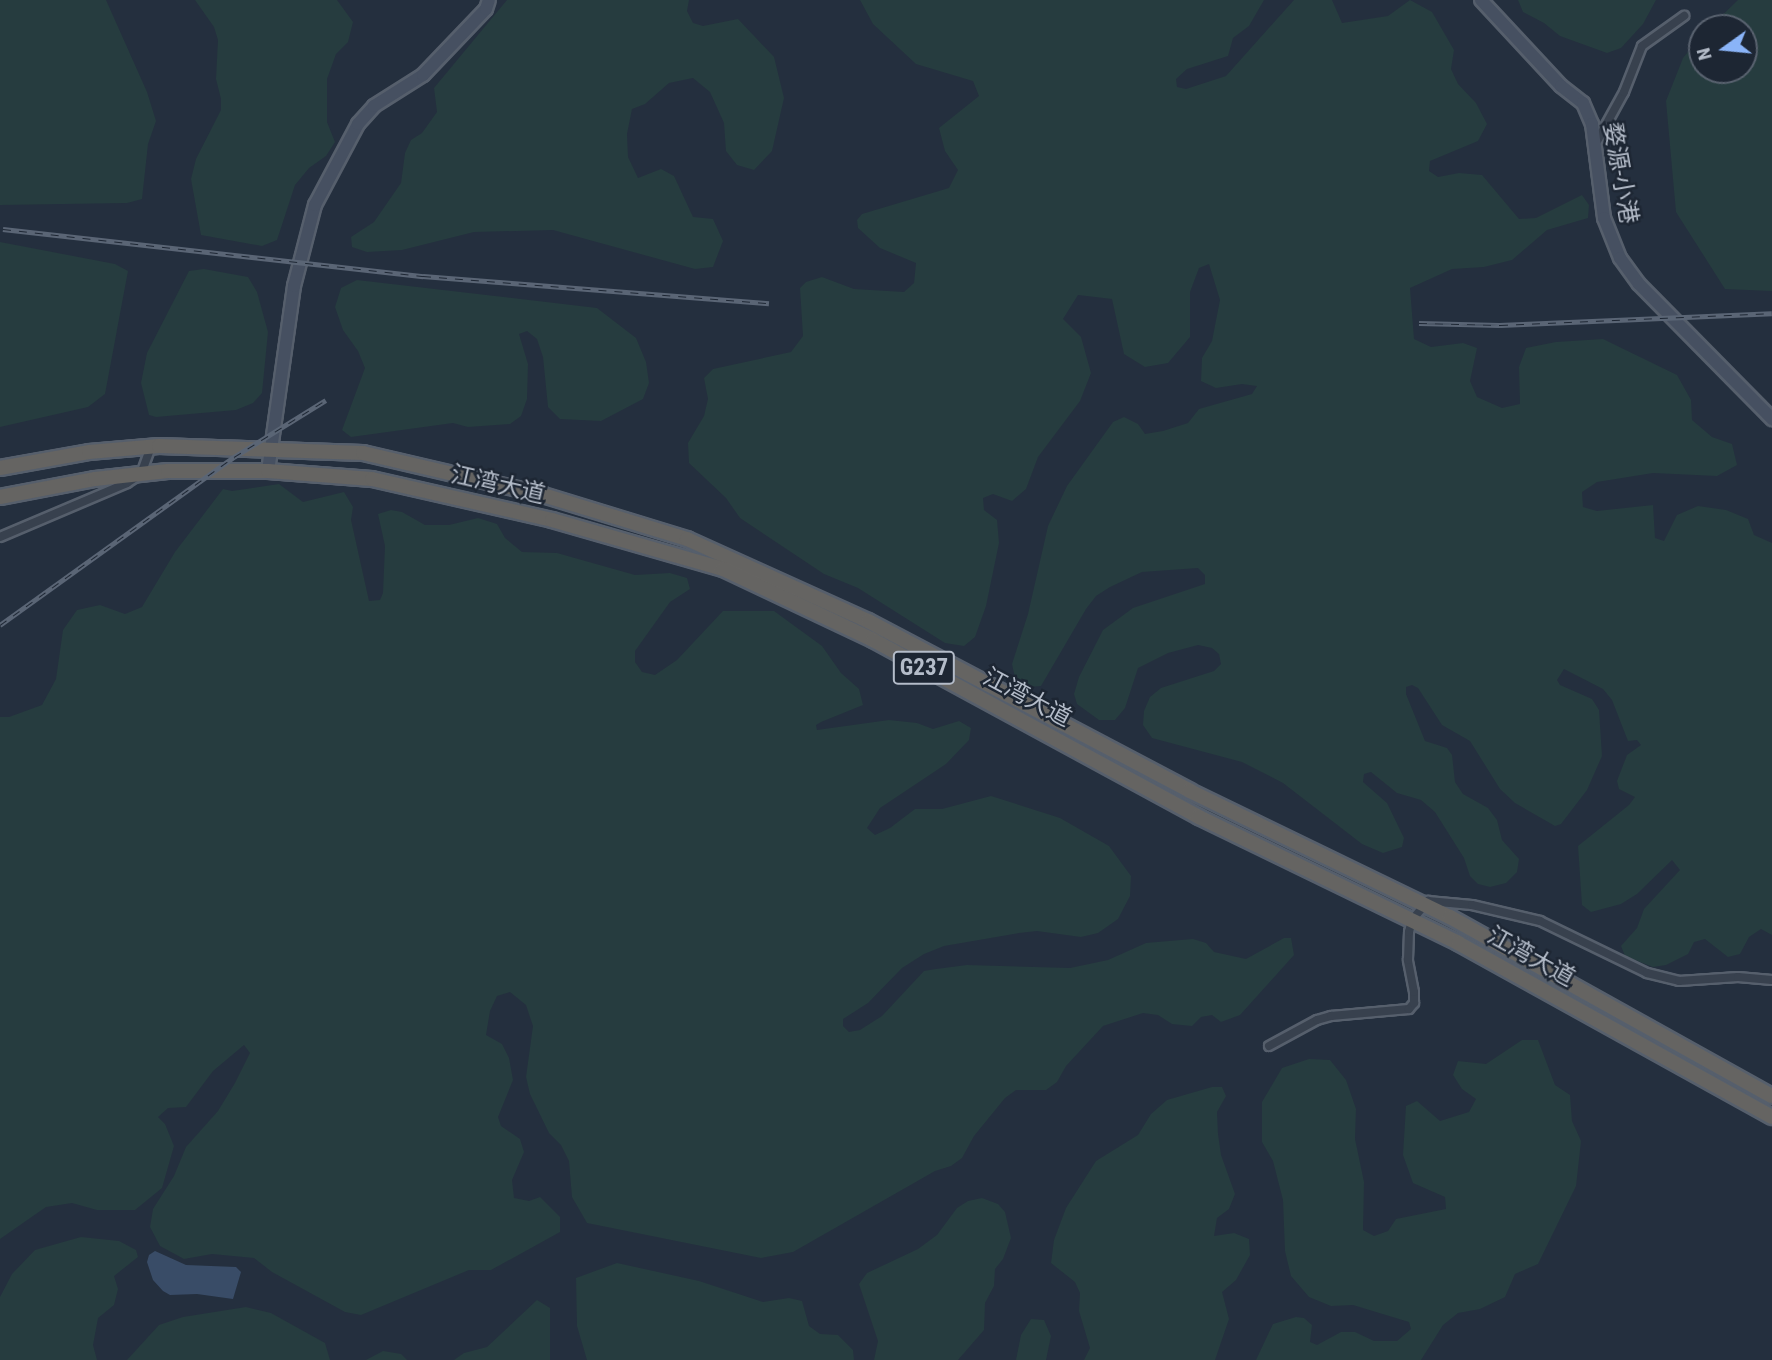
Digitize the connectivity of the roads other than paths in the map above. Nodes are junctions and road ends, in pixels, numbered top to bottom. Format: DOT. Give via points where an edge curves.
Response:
graph roads {
  1 [pos="489,0"];
  2 [pos="1481,0"];
  3 [pos="1684,16"];
  4 [pos="1595,146"];
  5 [pos="1772,419"];
  6 [pos="151,446"];
  7 [pos="270,447"];
  8 [pos="0,468"];
  9 [pos="268,471"];
  10 [pos="141,474"];
  11 [pos="0,497"];
  12 [pos="0,537"];
  13 [pos="1424,904"];
  14 [pos="1412,920"];
  15 [pos="1772,980"];
  16 [pos="1269,1046"];
  17 [pos="1772,1096"];
  18 [pos="1772,1117"];
  1 -- 7 [label="main road" via="486,9 423,75 374,106 358,124 315,205 294,286"];
  2 -- 4 [label="main road, 婺源-小港" via="1561,86 1583,103"];
  3 -- 4 [label="street" via="1642,46"];
  4 -- 5 [label="main road, 婺源-小港" via="1604,218 1620,258 1639,284"];
  6 -- 7 [label="highway, 江湾大道 / G237"];
  6 -- 8 [label="highway, 江湾大道 / G237"];
  6 -- 10 [label="street"];
  7 -- 9 [label="main road"];
  7 -- 13 [label="highway, 江湾大道 / G237" via="363,453 543,495 687,539 868,621 1190,791"];
  9 -- 10 [label="highway, 江湾大道 / G237"];
  9 -- 14 [label="highway, 江湾大道 / G237" via="372,479 552,520 723,569 873,640 1199,817"];
  10 -- 11 [label="highway, 江湾大道 / G237"];
  10 -- 12 [label="street" via="78,506"];
  13 -- 14 [label="street"];
  13 -- 15 [label="street" via="1472,905 1540,921 1647,972 1679,981"];
  13 -- 17 [label="highway, 江湾大道 / G237"];
  14 -- 16 [label="street" via="1408,960 1414,1003 1409,1009 1331,1016"];
  14 -- 18 [label="highway, 江湾大道 / G237"];
}
